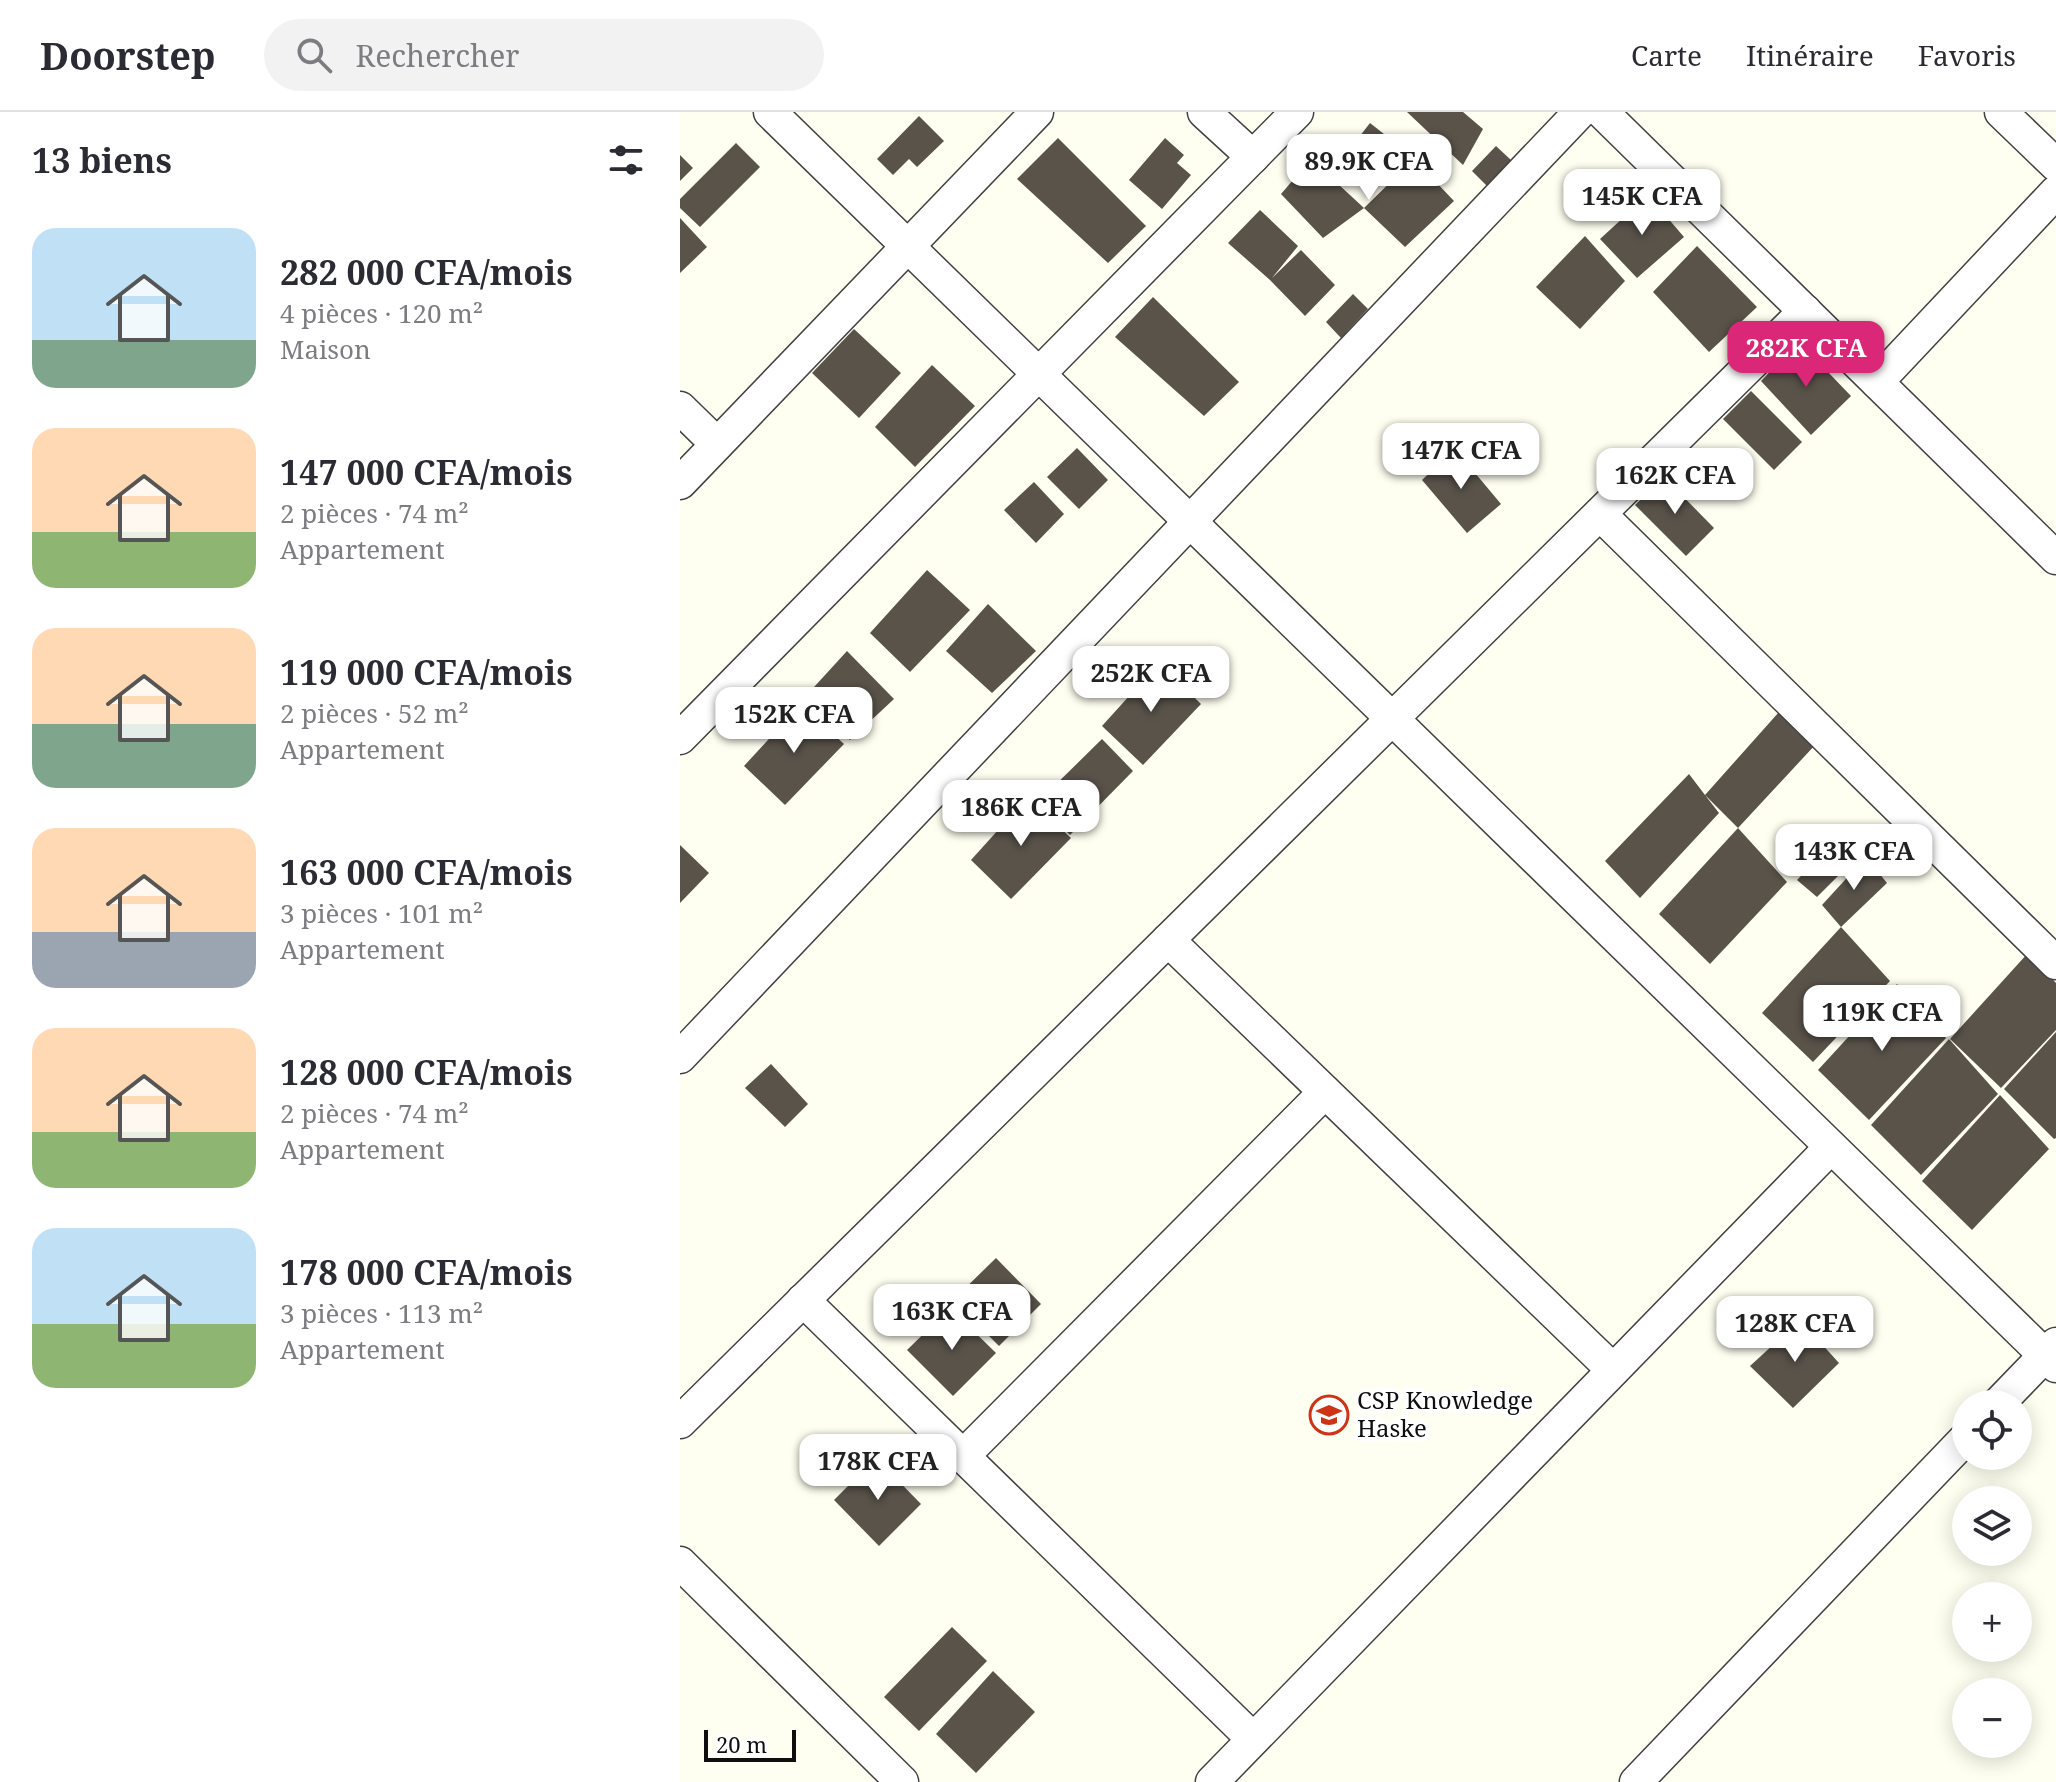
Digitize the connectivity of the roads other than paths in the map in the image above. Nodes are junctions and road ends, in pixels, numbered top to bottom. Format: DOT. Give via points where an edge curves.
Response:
graph roads {
  1 [pos="770,112"];
  2 [pos="1037,112"];
  3 [pos="1204,112"];
  4 [pos="1297,112"];
  5 [pos="1580,112"];
  6 [pos="1602,112"];
  7 [pos="2001,112"];
  8 [pos="1253,157"];
  9 [pos="2056,165"];
  10 [pos="2056,192"];
  11 [pos="908,246"];
  12 [pos="1805,311"];
  13 [pos="1039,374"];
  14 [pos="1877,382"];
  15 [pos="680,408"];
  16 [pos="717,444"];
  17 [pos="680,483"];
  18 [pos="1600,514"];
  19 [pos="1190,522"];
  20 [pos="2056,558"];
  21 [pos="1392,719"];
  22 [pos="680,738"];
  23 [pos="1168,940"];
  24 [pos="2056,963"];
  25 [pos="680,1057"];
  26 [pos="1325,1092"];
  27 [pos="1831,1147"];
  28 [pos="803,1300"];
  29 [pos="2052,1355"];
  30 [pos="1613,1370"];
  31 [pos="2013,1390"];
  32 [pos="680,1422"];
  33 [pos="1952,1453"];
  34 [pos="963,1456"];
  35 [pos="680,1563"];
  36 [pos="1253,1739"];
  37 [pos="902,1782"];
  38 [pos="1212,1782"];
  39 [pos="1636,1782"];
  1 -- 11 [label="street"];
  2 -- 11 [label="street"];
  3 -- 8 [label="street"];
  4 -- 8 [label="street"];
  5 -- 19 [label="street"];
  6 -- 12 [label="street"];
  7 -- 9 [label="street"];
  8 -- 13 [label="street"];
  10 -- 14 [label="street"];
  11 -- 13 [label="street"];
  11 -- 16 [label="street"];
  12 -- 14 [label="street"];
  12 -- 18 [label="street"];
  13 -- 19 [label="street"];
  13 -- 22 [label="street"];
  14 -- 20 [label="street"];
  15 -- 16 [label="street"];
  16 -- 17 [label="street"];
  18 -- 21 [label="street"];
  18 -- 24 [label="street"];
  19 -- 21 [label="street"];
  19 -- 25 [label="street"];
  21 -- 23 [label="street"];
  21 -- 27 [label="street"];
  23 -- 26 [label="street"];
  23 -- 28 [label="street"];
  26 -- 30 [label="street"];
  26 -- 34 [label="street"];
  27 -- 29 [label="street"];
  27 -- 30 [label="street"];
  28 -- 32 [label="street"];
  28 -- 34 [label="street"];
  29 -- 31 [label="street"];
  30 -- 36 [label="street"];
  33 -- 39 [label="street"];
  34 -- 36 [label="street"];
  35 -- 37 [label="street"];
  36 -- 38 [label="street"];
}
